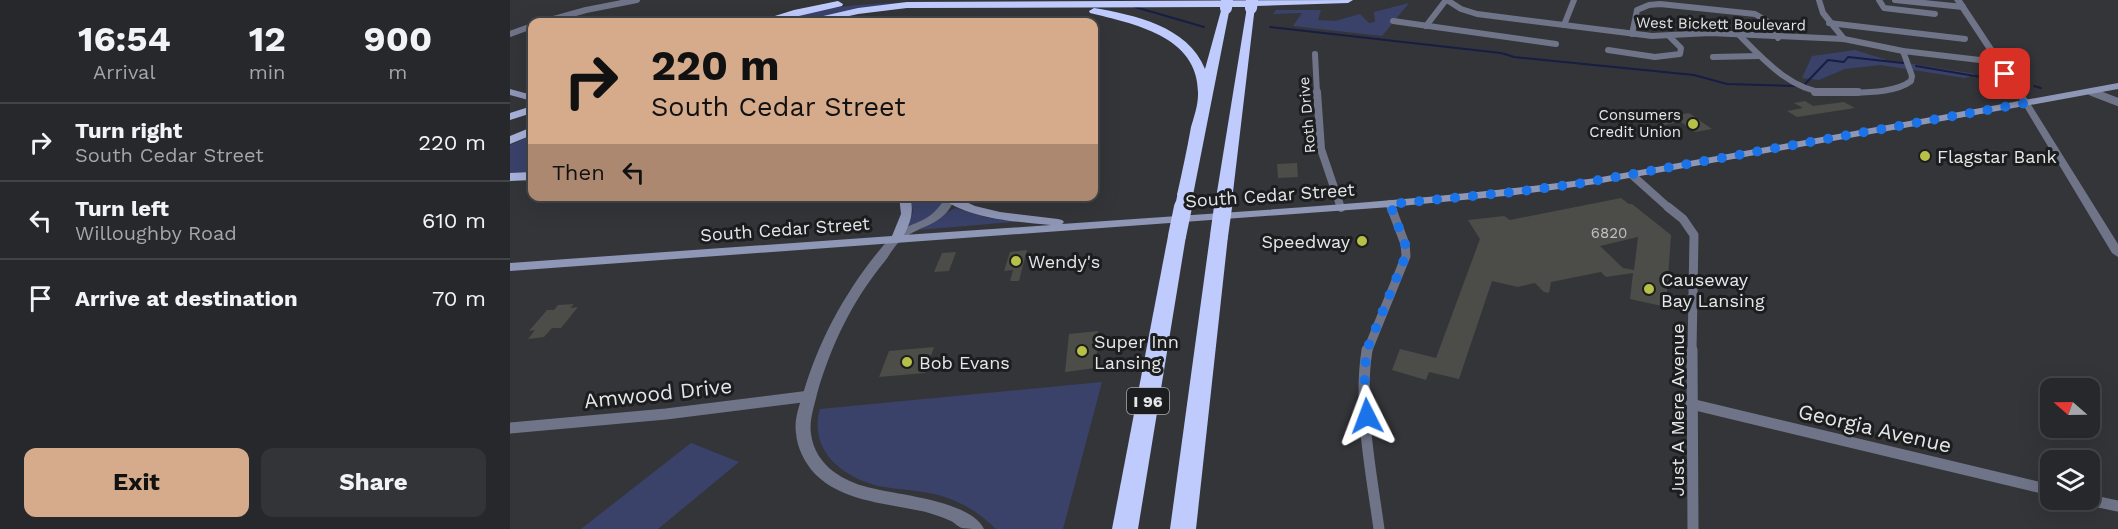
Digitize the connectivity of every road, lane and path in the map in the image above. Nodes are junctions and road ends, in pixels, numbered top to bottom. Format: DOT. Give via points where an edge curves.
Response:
graph roads {
  1 [pos="637,0"];
  2 [pos="1010,0"];
  3 [pos="1057,0"];
  4 [pos="1348,0"];
  5 [pos="1447,0"];
  6 [pos="1574,0"];
  7 [pos="1639,0"];
  8 [pos="1819,0"];
  9 [pos="1879,0"];
  10 [pos="1895,0"];
  11 [pos="999,2"];
  12 [pos="1227,4"];
  13 [pos="1251,4"];
  14 [pos="1961,4"];
  15 [pos="1649,5"];
  16 [pos="1935,14"];
  17 [pos="557,18"];
  18 [pos="776,18"];
  19 [pos="826,18"];
  20 [pos="1513,19"];
  21 [pos="1393,21"];
  22 [pos="1829,23"];
  23 [pos="1564,25"];
  24 [pos="1426,26"];
  25 [pos="528,27"];
  26 [pos="510,34"];
  27 [pos="1632,34"];
  28 [pos="1738,34"];
  29 [pos="1502,36"];
  30 [pos="1669,36"];
  31 [pos="1778,38"];
  32 [pos="1844,39"];
  33 [pos="1965,39"];
  34 [pos="1556,44"];
  35 [pos="1608,50"];
  36 [pos="1902,51"];
  37 [pos="1315,54"];
  38 [pos="1759,56"];
  39 [pos="1713,57"];
  40 [pos="1997,62"];
  41 [pos="2118,86"];
  42 [pos="510,92"];
  43 [pos="2092,92"];
  44 [pos="1204,94"];
  45 [pos="528,97"];
  46 [pos="2118,102"];
  47 [pos="2026,103"];
  48 [pos="528,110"];
  49 [pos="510,117"];
  50 [pos="528,133"];
  51 [pos="513,139"];
  52 [pos="1632,175"];
  53 [pos="528,176"];
  54 [pos="510,177"];
  55 [pos="906,201"];
  56 [pos="946,201"];
  57 [pos="954,201"];
  58 [pos="1390,204"];
  59 [pos="1341,208"];
  60 [pos="1095,225"];
  61 [pos="895,240"];
  62 [pos="2118,253"];
  63 [pos="510,267"];
  64 [pos="810,396"];
  65 [pos="1691,404"];
  66 [pos="510,428"];
  67 [pos="2040,488"];
  68 [pos="2100,502"];
  69 [pos="2118,506"];
  70 [pos="976,529"];
  71 [pos="1125,529"];
  72 [pos="1184,529"];
  73 [pos="1379,529"];
  74 [pos="1693,529"];
  1 -- 17 [label="street"];
  2 -- 3 [label="highway"];
  4 -- 11 [label="highway"];
  5 -- 20 [label="street, West Bickett Boulevard" via="1468,12"];
  5 -- 24 [label="street"];
  6 -- 23 [label="street"];
  7 -- 15 [label="street"];
  8 -- 22 [label="street"];
  9 -- 16 [label="street" via="1884,8"];
  10 -- 14 [label="street"];
  11 -- 18 [label="highway" via="851,3"];
  11 -- 19 [label="highway" via="890,7"];
  11 -- 44 [label="highway" via="1074,8 1147,25 1191,55"];
  12 -- 44 [label="highway, I 96"];
  13 -- 72 [label="highway, bridge"];
  14 -- 40 [label="street"];
  15 -- 27 [label="street" via="1635,12"];
  15 -- 31 [label="street" via="1755,14 1772,24"];
  20 -- 23 [label="street, West Bickett Boulevard"];
  20 -- 29 [label="street"];
  21 -- 24 [label="street"];
  22 -- 32 [label="street"];
  22 -- 33 [label="street"];
  23 -- 27 [label="street, West Bickett Boulevard"];
  24 -- 29 [label="street"];
  25 -- 26 [label="street"];
  27 -- 30 [label="street, West Bickett Boulevard"];
  28 -- 30 [label="street, West Bickett Boulevard"];
  28 -- 31 [label="street, West Bickett Boulevard"];
  28 -- 38 [label="street"];
  29 -- 34 [label="street"];
  30 -- 35 [label="street" via="1681,48 1676,56"];
  31 -- 32 [label="street, West Bickett Boulevard"];
  32 -- 36 [label="street, West Bickett Boulevard"];
  36 -- 38 [label="street" via="1911,76 1906,85 1847,93 1805,88"];
  36 -- 40 [label="street, West Bickett Boulevard"];
  37 -- 59 [label="street, Roth Drive" via="1321,149"];
  38 -- 39 [label="street"];
  40 -- 47 [label="street"];
  41 -- 43 [label="main road, South Cedar Street"];
  42 -- 45 [label="main road"];
  43 -- 46 [label="street"];
  43 -- 47 [label="main road, South Cedar Street"];
  44 -- 71 [label="highway, I 96, bridge"];
  47 -- 52 [label="main road, South Cedar Street"];
  47 -- 62 [label="street"];
  48 -- 49 [label="main road"];
  50 -- 51 [label="main road"];
  52 -- 58 [label="main road, South Cedar Street"];
  52 -- 65 [label="street, Just A Mere Avenue" via="1683,217 1694,236"];
  53 -- 54 [label="main road"];
  55 -- 61 [label="main road" via="906,219"];
  56 -- 61 [label="street" via="944,211"];
  57 -- 60 [label="main road" via="1003,217"];
  58 -- 59 [label="main road, South Cedar Street"];
  58 -- 73 [label="street" via="1406,255 1368,347 1364,372"];
  59 -- 60 [label="main road, South Cedar Street"];
  60 -- 61 [label="main road, South Cedar Street"];
  61 -- 63 [label="main road, South Cedar Street"];
  61 -- 64 [label="street" via="857,287 836,322"];
  64 -- 66 [label="street, Amwood Drive"];
  64 -- 70 [label="street" via="804,420 805,444 812,459 828,476 864,493 940,508"];
  65 -- 67 [label="street, Georgia Avenue"];
  65 -- 74 [label="street, Just A Mere Avenue"];
  68 -- 69 [label="street"];
}
